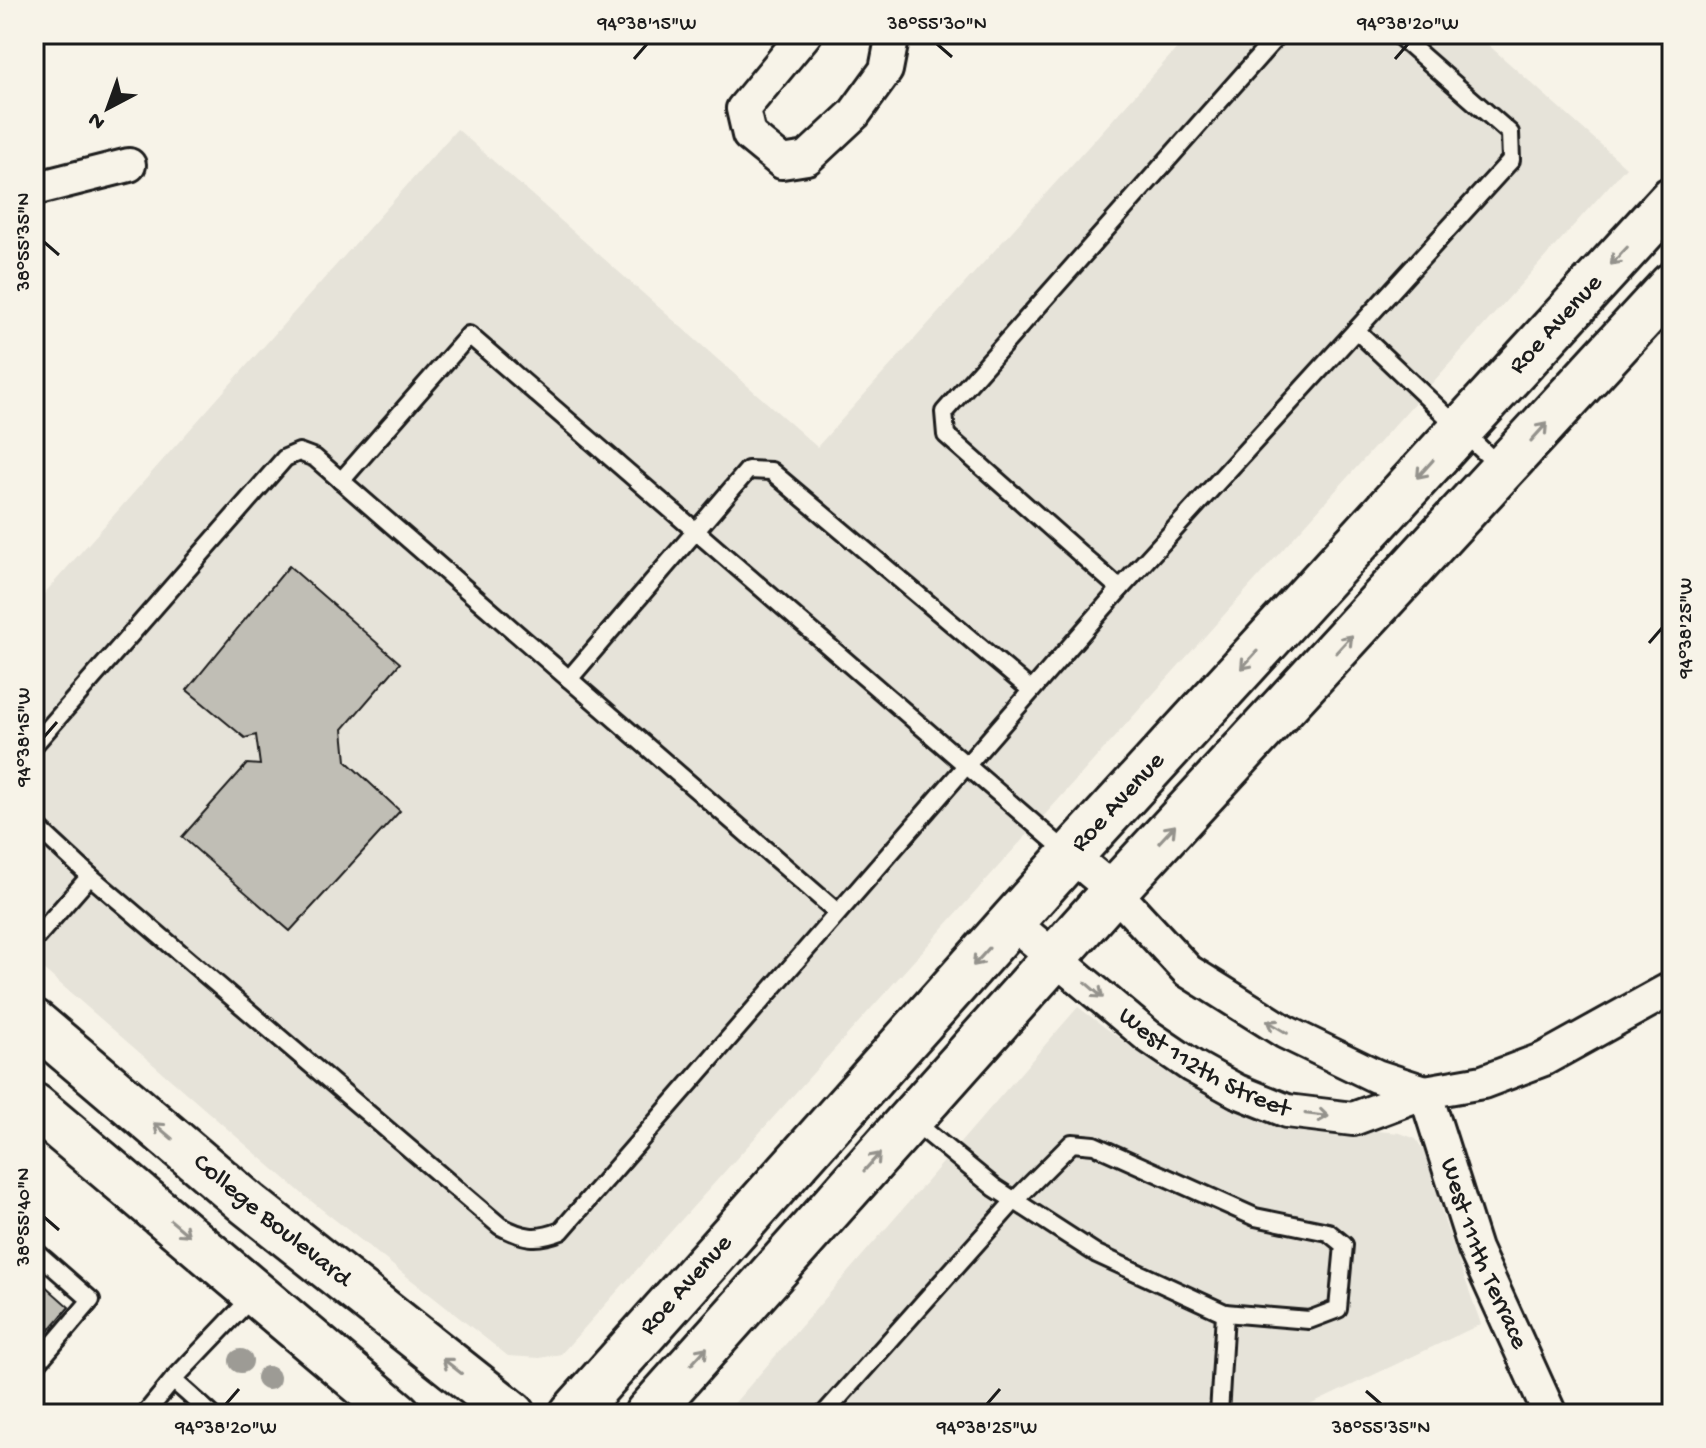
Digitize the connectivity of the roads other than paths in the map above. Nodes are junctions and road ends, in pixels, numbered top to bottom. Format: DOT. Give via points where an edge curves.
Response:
graph roads {
  1 [pos="805,34"];
  2 [pos="893,34"];
  3 [pos="1279,34"];
  4 [pos="1397,34"];
  5 [pos="129,165"];
  6 [pos="34,189"];
  7 [pos="1672,199"];
  8 [pos="1672,285"];
  9 [pos="1356,330"];
  10 [pos="1461,429"];
  11 [pos="1504,471"];
  12 [pos="341,481"];
  13 [pos="697,530"];
  14 [pos="1120,589"];
  15 [pos="569,679"];
  16 [pos="1031,690"];
  17 [pos="34,745"];
  18 [pos="967,763"];
  19 [pos="34,824"];
  20 [pos="1071,855"];
  21 [pos="90,876"];
  22 [pos="1114,891"];
  23 [pos="837,912"];
  24 [pos="1012,922"];
  25 [pos="34,940"];
  26 [pos="1056,956"];
  27 [pos="1672,988"];
  28 [pos="34,1022"];
  29 [pos="1425,1092"];
  30 [pos="34,1106"];
  31 [pos="910,1119"];
  32 [pos="1015,1200"];
  33 [pos="34,1250"];
  34 [pos="256,1292"];
  35 [pos="1225,1313"];
  36 [pos="34,1367"];
  37 [pos="173,1380"];
  38 [pos="145,1414"];
  39 [pos="211,1414"];
  40 [pos="398,1414"];
  41 [pos="513,1414"];
  42 [pos="572,1414"];
  43 [pos="647,1414"];
  44 [pos="824,1414"];
  45 [pos="1219,1414"];
  46 [pos="1550,1414"];
  1 -- 2 [label="street" via="743,109 749,135 782,162 807,158 854,114 886,70"];
  3 -- 14 [label="lane" via="944,412 946,435"];
  4 -- 9 [label="lane" via="1510,133 1511,160"];
  5 -- 6 [label="street"];
  7 -- 10 [label="main road, Roe Avenue, one-way"];
  11 -- 8 [label="main road, one-way"];
  9 -- 10 [label="lane"];
  9 -- 14 [label="lane"];
  10 -- 11 [label="lane"];
  10 -- 20 [label="main road, Roe Avenue, one-way"];
  22 -- 11 [label="main road, one-way"];
  12 -- 13 [label="lane" via="469,335"];
  12 -- 15 [label="lane"];
  12 -- 17 [label="lane" via="315,458 299,452 285,458"];
  13 -- 15 [label="lane"];
  13 -- 16 [label="lane" via="748,470 771,471"];
  13 -- 18 [label="lane"];
  14 -- 16 [label="lane"];
  15 -- 23 [label="lane"];
  16 -- 18 [label="lane"];
  18 -- 20 [label="lane"];
  18 -- 23 [label="lane"];
  19 -- 21 [label="lane"];
  20 -- 22 [label="street, West 112th Street"];
  20 -- 24 [label="main road, Roe Avenue"];
  21 -- 23 [label="lane" via="500,1226 524,1238 561,1231"];
  21 -- 25 [label="lane"];
  22 -- 26 [label="main road"];
  29 -- 22 [label="street, West 112th Street, one-way" via="1376,1076 1285,1032 1188,971"];
  24 -- 26 [label="street, West 112th Street"];
  24 -- 42 [label="main road, Roe Avenue, one-way"];
  26 -- 29 [label="street, West 112th Street, one-way" via="1148,1036 1192,1066 1287,1111 1353,1119"];
  26 -- 31 [label="main road"];
  27 -- 29 [label="street, West 112th Street" via="1544,1059 1483,1082"];
  41 -- 28 [label="main road, College Boulevard, one-way" via="248,1204"];
  29 -- 46 [label="street, West 111th Terrace" via="1475,1249"];
  30 -- 34 [label="main road, one-way"];
  31 -- 32 [label="lane"];
  43 -- 31 [label="main road, one-way"];
  32 -- 35 [label="lane" via="1097,1254"];
  32 -- 35 [label="lane" via="1072,1143 1094,1145 1255,1217 1328,1232 1344,1245 1338,1309 1309,1320"];
  32 -- 44 [label="lane"];
  33 -- 36 [label="lane" via="91,1300"];
  34 -- 37 [label="lane"];
  34 -- 40 [label="main road"];
  35 -- 45 [label="lane"];
  37 -- 38 [label="lane"];
  37 -- 39 [label="lane"];
}
